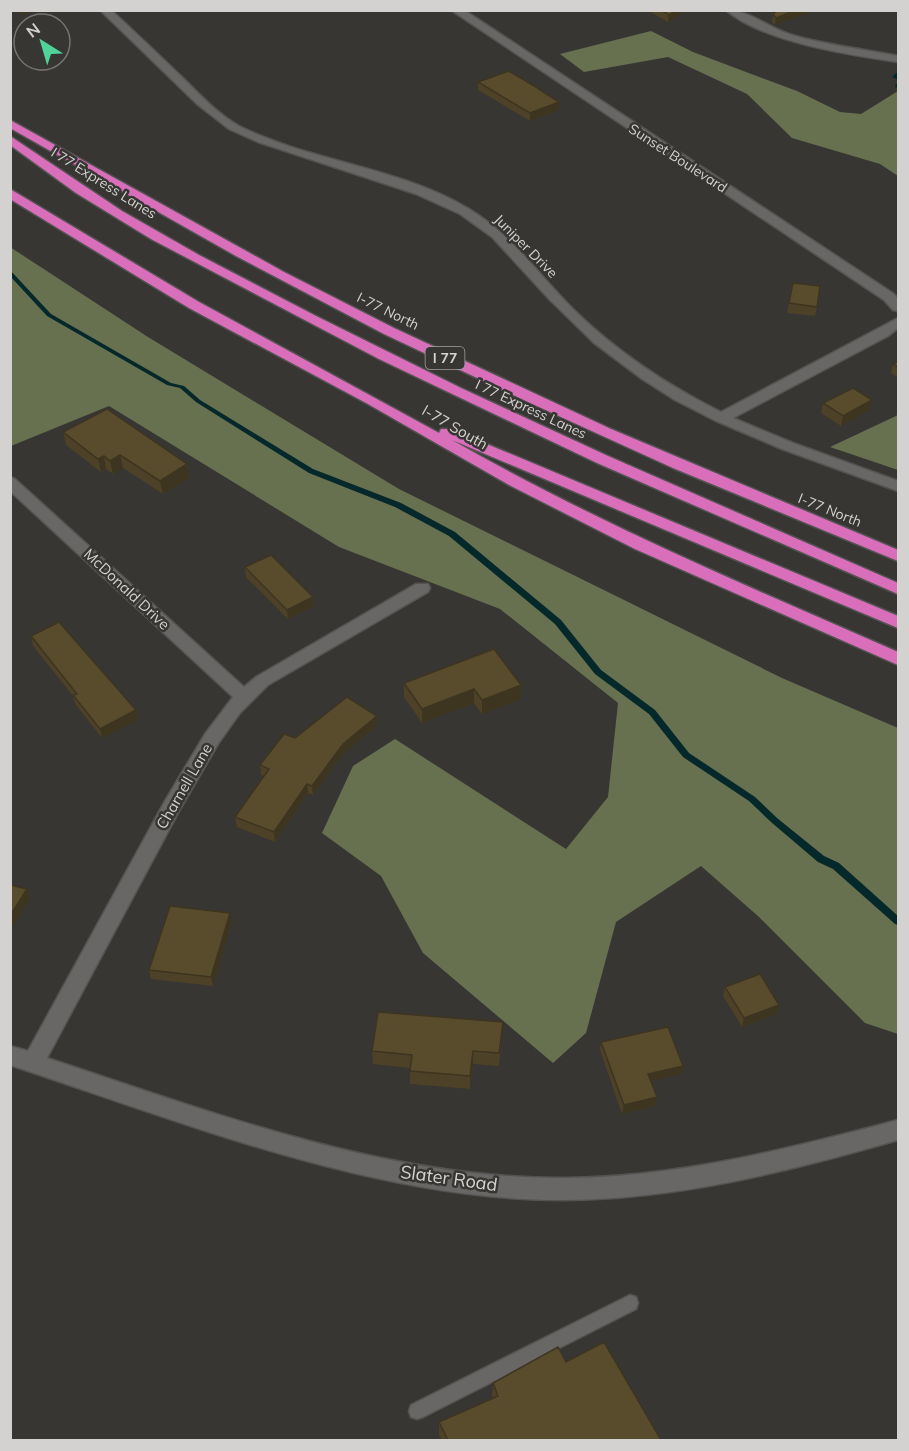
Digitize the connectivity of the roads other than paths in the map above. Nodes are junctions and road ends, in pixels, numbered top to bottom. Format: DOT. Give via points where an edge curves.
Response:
graph roads {
  1 [pos="105,10"];
  2 [pos="456,10"];
  3 [pos="732,10"];
  4 [pos="898,59"];
  5 [pos="10,123"];
  6 [pos="10,139"];
  7 [pos="10,193"];
  8 [pos="898,307"];
  9 [pos="898,322"];
  10 [pos="373,401"];
  11 [pos="721,418"];
  12 [pos="10,482"];
  13 [pos="898,486"];
  14 [pos="898,556"];
  15 [pos="422,588"];
  16 [pos="898,589"];
  17 [pos="898,622"];
  18 [pos="898,659"];
  19 [pos="243,696"];
  20 [pos="10,1055"];
  21 [pos="33,1063"];
  22 [pos="898,1130"];
  23 [pos="630,1303"];
  24 [pos="417,1412"];
  1 -- 11 [label="street, Juniper Drive" via="233,128 420,191 472,217 496,234 615,354 664,388"];
  2 -- 8 [label="street, Sunset Boulevard" via="889,297"];
  3 -- 4 [label="street" via="790,38"];
  5 -- 14 [label="highway, I-77 North / I 77" via="224,245 439,355 646,450"];
  6 -- 16 [label="highway, I 77 Express Lanes / I 77" via="49,170 124,217 426,378 653,484"];
  7 -- 10 [label="highway, I-77 South" via="194,305"];
  9 -- 11 [label="street"];
  10 -- 17 [label="highway"];
  10 -- 18 [label="highway, I-77 South" via="576,513"];
  11 -- 13 [label="street, Juniper Drive"];
  12 -- 19 [label="street, McDonald Drive"];
  15 -- 19 [label="street, Charnell Lane" via="326,642"];
  19 -- 21 [label="street, Charnell Lane" via="221,723 165,820"];
  20 -- 21 [label="street, Slater Road"];
  21 -- 22 [label="street, Slater Road" via="338,1159 426,1178 517,1187 604,1187 710,1176"];
  23 -- 24 [label="lane"];
}
